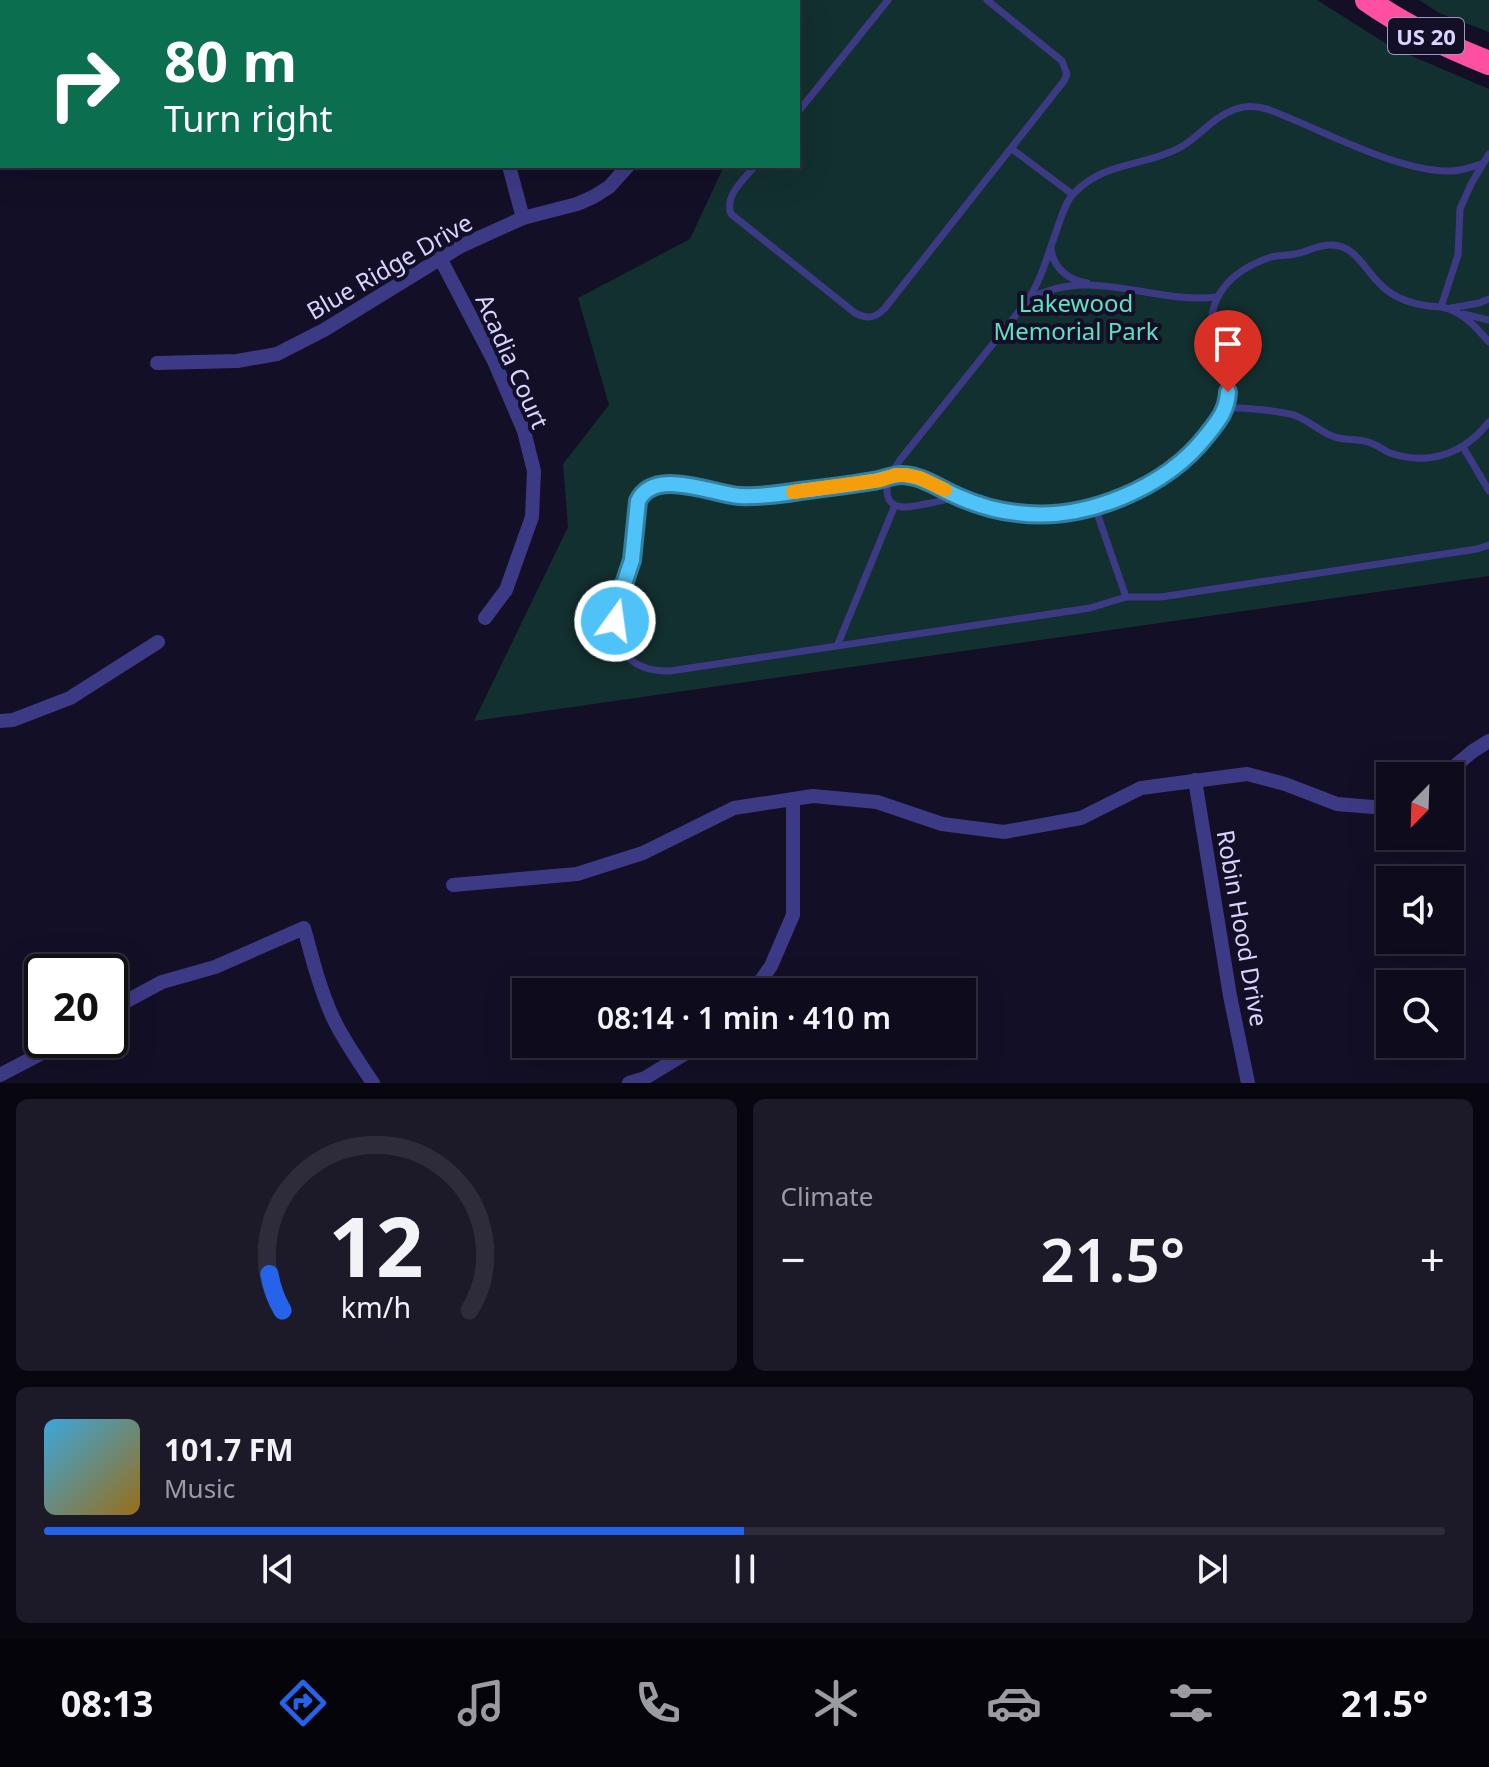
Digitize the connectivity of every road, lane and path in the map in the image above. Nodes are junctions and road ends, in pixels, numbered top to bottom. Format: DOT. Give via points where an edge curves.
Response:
graph roads {
  1 [pos="888,0"];
  2 [pos="987,0"];
  3 [pos="1367,0"];
  4 [pos="1489,63"];
  5 [pos="800,110"];
  6 [pos="1012,149"];
  7 [pos="1489,154"];
  8 [pos="1482,164"];
  9 [pos="510,168"];
  10 [pos="626,168"];
  11 [pos="753,168"];
  12 [pos="1072,194"];
  13 [pos="523,218"];
  14 [pos="1050,247"];
  15 [pos="440,258"];
  16 [pos="1097,284"];
  17 [pos="1217,297"];
  18 [pos="1489,299"];
  19 [pos="1028,300"];
  20 [pos="1441,307"];
  21 [pos="1451,308"];
  22 [pos="1459,313"];
  23 [pos="1489,320"];
  24 [pos="1489,342"];
  25 [pos="157,363"];
  26 [pos="1226,407"];
  27 [pos="1489,422"];
  28 [pos="1463,447"];
  29 [pos="889,477"];
  30 [pos="1489,491"];
  31 [pos="959,497"];
  32 [pos="895,505"];
  33 [pos="1095,507"];
  34 [pos="1489,545"];
  35 [pos="1126,597"];
  36 [pos="485,618"];
  37 [pos="158,642"];
  38 [pos="837,646"];
  39 [pos="0,721"];
  40 [pos="1489,741"];
  41 [pos="1460,762"];
  42 [pos="1195,780"];
  43 [pos="793,799"];
  44 [pos="1376,806"];
  45 [pos="453,885"];
  46 [pos="763,978"];
  47 [pos="128,1000"];
  48 [pos="33,1058"];
  49 [pos="678,1058"];
  50 [pos="0,1075"];
  51 [pos="373,1083"];
  52 [pos="629,1083"];
  53 [pos="1248,1083"];
  1 -- 5 [label="lane"];
  2 -- 6 [label="lane" via="1057,56 1067,74"];
  3 -- 4 [label="highway, US 20" via="1428,37"];
  6 -- 11 [label="lane" via="885,308 866,318 731,214 731,197"];
  6 -- 12 [label="lane"];
  7 -- 8 [label="lane"];
  8 -- 12 [label="lane" via="1449,171 1408,164 1247,106 1224,114 1172,151 1113,167"];
  8 -- 20 [label="lane" via="1460,209 1458,255"];
  9 -- 13 [label="street"];
  10 -- 13 [label="street, Blue Ridge Drive" via="593,197"];
  12 -- 14 [label="lane"];
  13 -- 15 [label="street, Blue Ridge Drive"];
  14 -- 16 [label="lane" via="1063,273"];
  14 -- 19 [label="lane"];
  15 -- 25 [label="street, Blue Ridge Drive" via="277,354"];
  15 -- 36 [label="street, Acadia Court" via="494,361 524,431 534,471 532,517 506,590"];
  16 -- 17 [label="lane" via="1192,299"];
  16 -- 19 [label="lane"];
  17 -- 20 [label="lane" via="1232,279 1257,263 1328,244 1352,252 1393,295"];
  17 -- 26 [label="lane" via="1212,336 1228,392"];
  18 -- 21 [label="lane"];
  19 -- 29 [label="lane"];
  20 -- 21 [label="lane"];
  21 -- 22 [label="lane"];
  22 -- 23 [label="lane"];
  22 -- 24 [label="lane"];
  26 -- 28 [label="lane" via="1284,413 1333,437 1364,441 1406,457 1439,457"];
  26 -- 33 [label="lane" via="1175,467"];
  27 -- 28 [label="lane"];
  28 -- 30 [label="lane"];
  29 -- 31 [label="lane" via="920,478"];
  29 -- 32 [label="lane" via="887,494"];
  29 -- 38 [label="lane" via="751,496 661,484 646,489 638,501 632,560 615,621 617,642 637,665 670,671"];
  31 -- 32 [label="lane"];
  31 -- 33 [label="lane" via="1028,514"];
  32 -- 38 [label="lane"];
  33 -- 35 [label="lane"];
  34 -- 35 [label="lane" via="1161,597"];
  35 -- 38 [label="lane" via="1090,608"];
  37 -- 39 [label="street" via="70,698"];
  40 -- 41 [label="street"];
  42 -- 43 [label="street" via="1141,788 1081,818 1004,832 942,824 877,802"];
  42 -- 44 [label="street" via="1247,774 1337,804"];
  42 -- 53 [label="street, Robin Hood Drive"];
  43 -- 45 [label="street" via="734,808 643,853 577,874"];
  43 -- 46 [label="street" via="793,915"];
  47 -- 51 [label="street" via="162,982 215,967 304,928 334,1020"];
  48 -- 50 [label="street"];
  49 -- 52 [label="street"];
}
